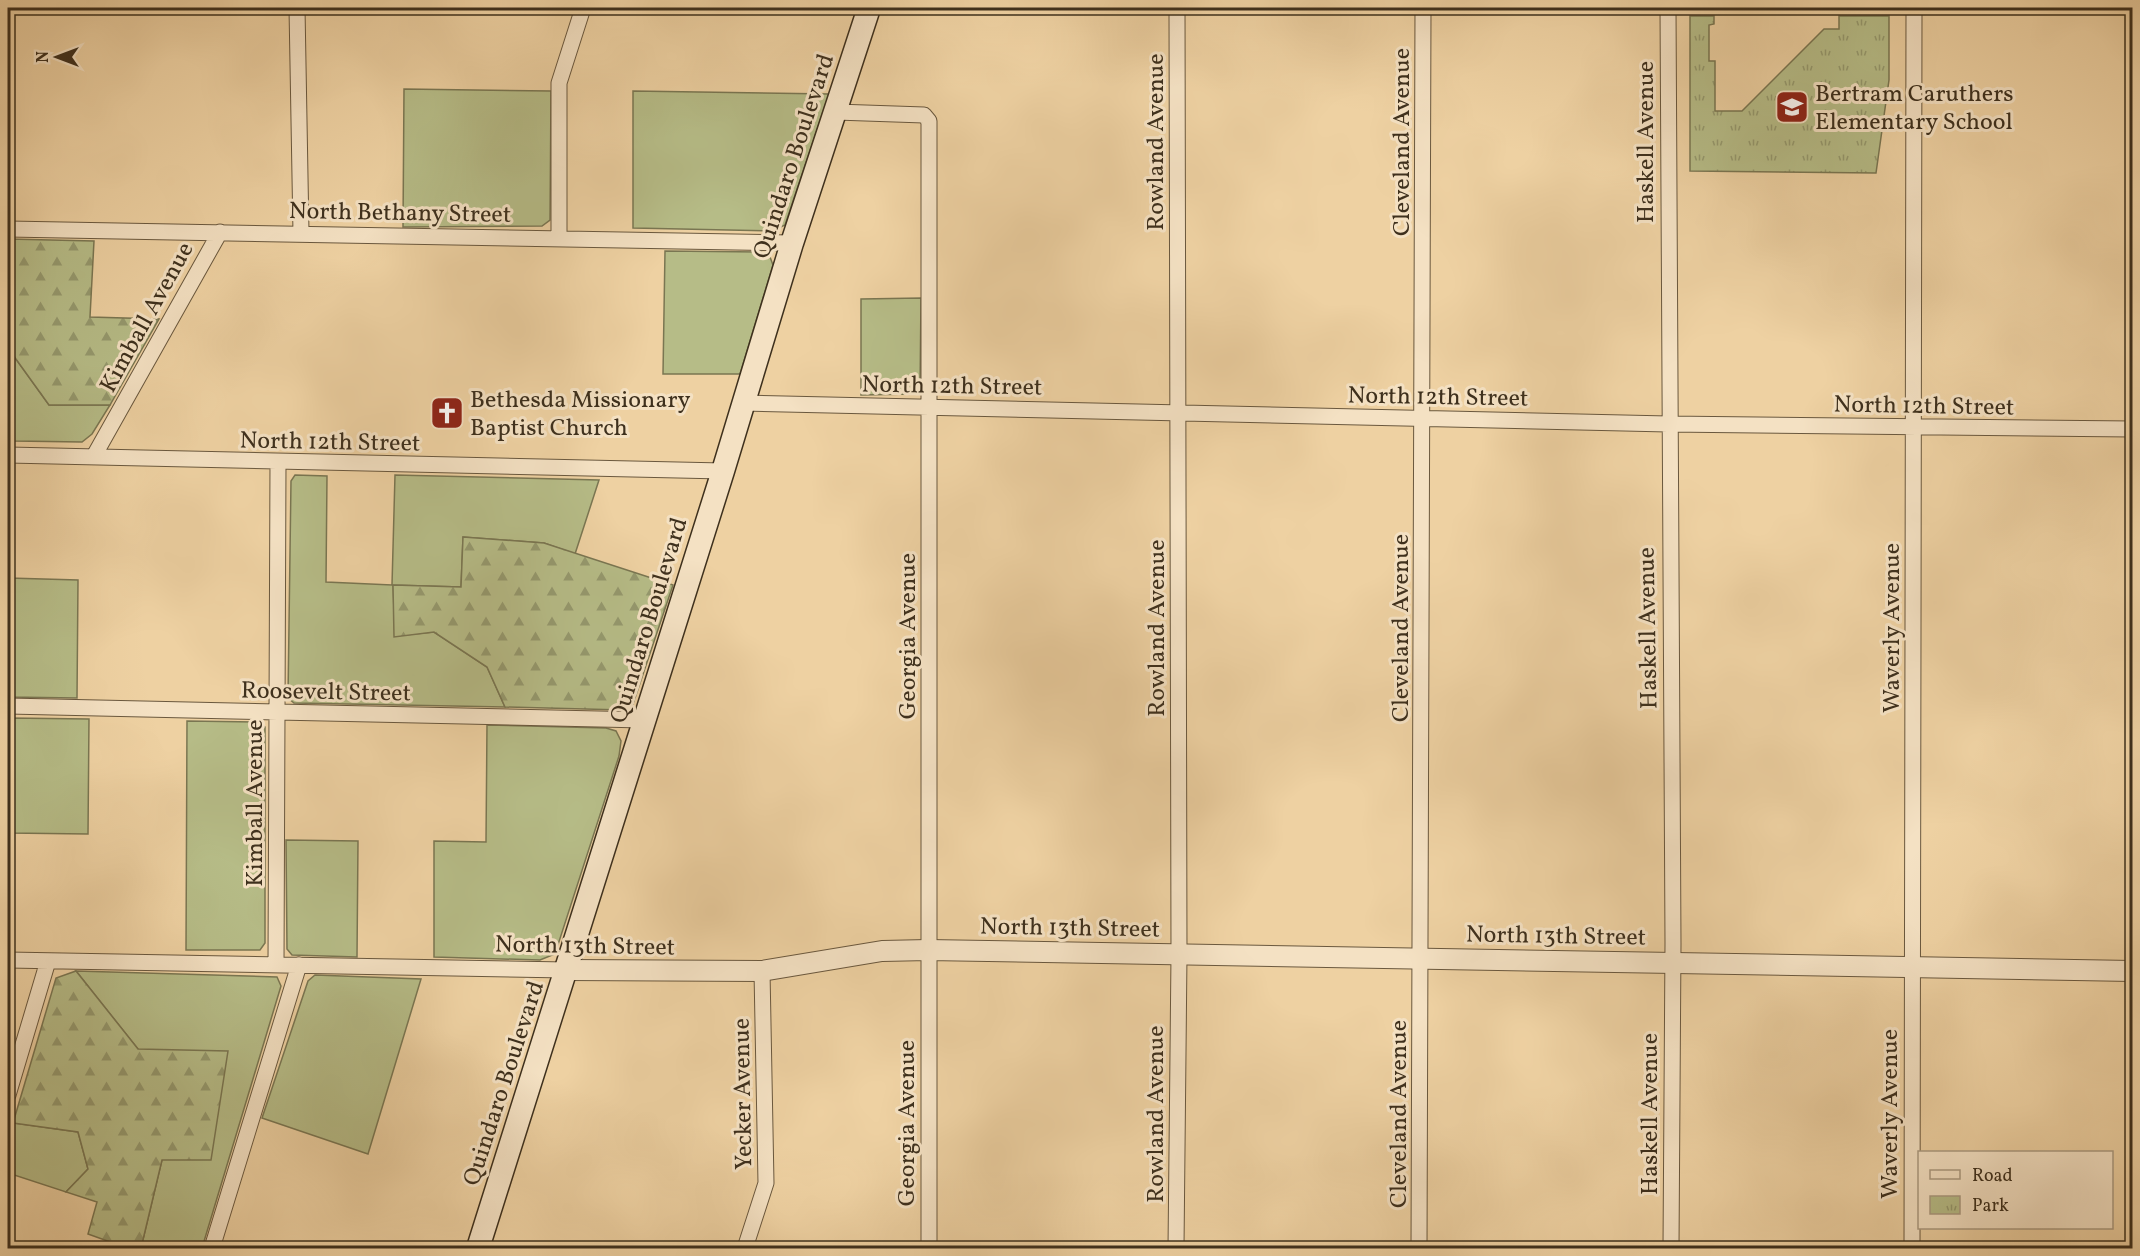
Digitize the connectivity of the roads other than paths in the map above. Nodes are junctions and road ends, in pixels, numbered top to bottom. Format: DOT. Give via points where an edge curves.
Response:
graph roads {
  1 [pos="297,8"];
  2 [pos="583,8"];
  3 [pos="870,8"];
  4 [pos="1177,8"];
  5 [pos="1423,8"];
  6 [pos="1668,8"];
  7 [pos="1914,8"];
  8 [pos="836,112"];
  9 [pos="8,229"];
  10 [pos="220,232"];
  11 [pos="301,233"];
  12 [pos="559,237"];
  13 [pos="792,243"];
  14 [pos="743,403"];
  15 [pos="930,406"];
  16 [pos="1179,413"];
  17 [pos="1424,417"];
  18 [pos="1668,424"];
  19 [pos="1914,428"];
  20 [pos="2133,429"];
  21 [pos="8,455"];
  22 [pos="94,456"];
  23 [pos="278,463"];
  24 [pos="723,471"];
  25 [pos="8,706"];
  26 [pos="276,712"];
  27 [pos="644,720"];
  28 [pos="928,950"];
  29 [pos="1179,954"];
  30 [pos="1421,957"];
  31 [pos="8,960"];
  32 [pos="48,962"];
  33 [pos="1673,963"];
  34 [pos="276,964"];
  35 [pos="299,965"];
  36 [pos="1912,966"];
  37 [pos="567,970"];
  38 [pos="2133,970"];
  39 [pos="762,971"];
  40 [pos="8,1095"];
  41 [pos="212,1248"];
  42 [pos="478,1248"];
  43 [pos="745,1248"];
  44 [pos="929,1248"];
  45 [pos="1176,1248"];
  46 [pos="1419,1248"];
  47 [pos="1671,1248"];
  48 [pos="1912,1248"];
  1 -- 11 [label="street"];
  2 -- 12 [label="street" via="559,83"];
  3 -- 8 [label="main road, Quindaro Boulevard"];
  4 -- 16 [label="street, Rowland Avenue"];
  5 -- 17 [label="street, Cleveland Avenue"];
  6 -- 18 [label="street, Haskell Avenue"];
  7 -- 19 [label="street, Waverly Avenue"];
  8 -- 13 [label="main road, Quindaro Boulevard"];
  8 -- 15 [label="street, Georgia Avenue" via="924,115 929,121"];
  9 -- 10 [label="street, North Bethany Street"];
  10 -- 11 [label="street, North Bethany Street"];
  10 -- 22 [label="street, Kimball Avenue"];
  11 -- 12 [label="street, North Bethany Street"];
  12 -- 13 [label="street, North Bethany Street"];
  13 -- 14 [label="main road, Quindaro Boulevard"];
  14 -- 15 [label="street, North 12th Street"];
  14 -- 24 [label="main road, Quindaro Boulevard"];
  15 -- 16 [label="street, North 12th Street"];
  15 -- 28 [label="street, Georgia Avenue"];
  16 -- 17 [label="street, North 12th Street"];
  16 -- 29 [label="street, Rowland Avenue"];
  17 -- 18 [label="street, North 12th Street"];
  17 -- 30 [label="street, Cleveland Avenue"];
  18 -- 19 [label="street, North 12th Street"];
  18 -- 33 [label="street, Haskell Avenue"];
  19 -- 20 [label="street, North 12th Street"];
  19 -- 36 [label="street, Waverly Avenue"];
  21 -- 22 [label="street, North 12th Street"];
  22 -- 23 [label="street, North 12th Street"];
  23 -- 24 [label="street, North 12th Street"];
  23 -- 26 [label="street, Kimball Avenue"];
  24 -- 27 [label="main road, Quindaro Boulevard"];
  25 -- 26 [label="street, Roosevelt Street"];
  26 -- 27 [label="street, Roosevelt Street"];
  26 -- 34 [label="street, Kimball Avenue"];
  27 -- 37 [label="main road, Quindaro Boulevard"];
  28 -- 29 [label="street, North 13th Street"];
  28 -- 39 [label="street, North 13th Street" via="882,951"];
  28 -- 44 [label="street, Georgia Avenue"];
  29 -- 30 [label="street, North 13th Street"];
  29 -- 45 [label="street, Rowland Avenue"];
  30 -- 33 [label="street, North 13th Street"];
  30 -- 46 [label="street, Cleveland Avenue"];
  31 -- 32 [label="street, North 13th Street"];
  32 -- 34 [label="street, North 13th Street"];
  32 -- 40 [label="street"];
  33 -- 36 [label="street, North 13th Street"];
  33 -- 47 [label="street, Haskell Avenue"];
  34 -- 35 [label="street, North 13th Street"];
  35 -- 37 [label="street, North 13th Street"];
  35 -- 41 [label="street"];
  36 -- 38 [label="street, North 13th Street"];
  36 -- 48 [label="street, Waverly Avenue"];
  37 -- 39 [label="street, North 13th Street"];
  37 -- 42 [label="main road, Quindaro Boulevard"];
  39 -- 43 [label="street, Yecker Avenue" via="766,1183"];
}
